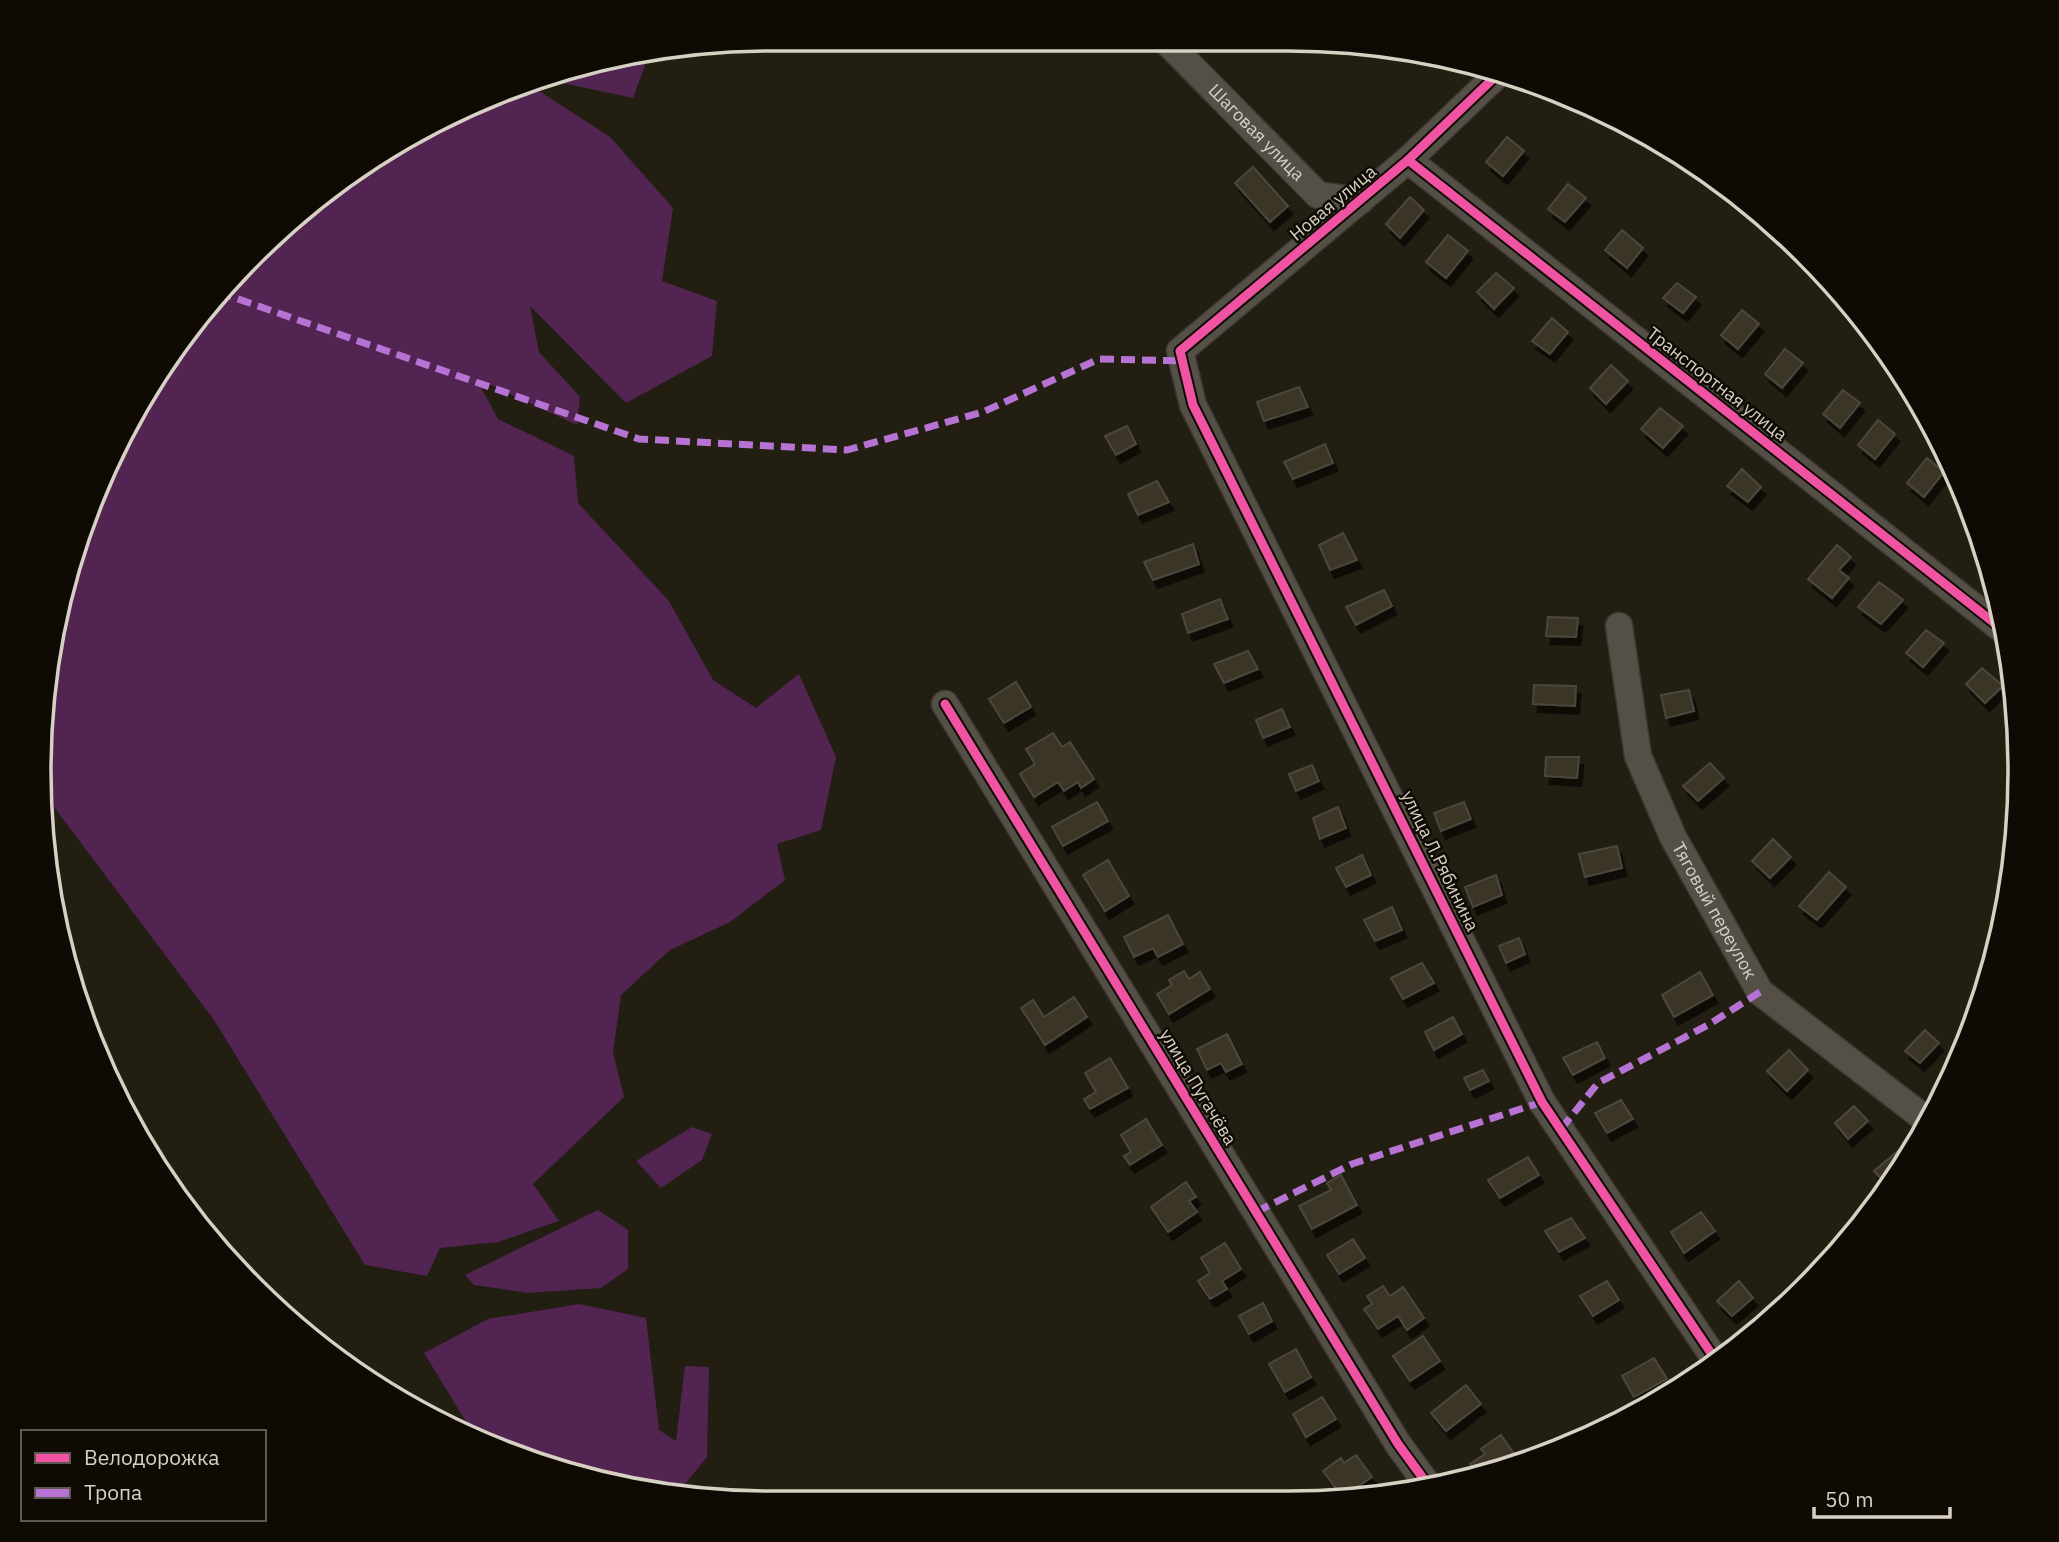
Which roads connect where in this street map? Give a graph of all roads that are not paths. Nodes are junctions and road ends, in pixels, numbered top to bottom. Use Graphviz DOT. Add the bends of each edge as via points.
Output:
graph roads {
  1 [pos="1176,51"];
  2 [pos="1491,80"];
  3 [pos="1408,160"];
  4 [pos="1360,201"];
  5 [pos="1181,351"];
  6 [pos="1992,621"];
  7 [pos="1619,626"];
  8 [pos="945,704"];
  9 [pos="1920,1115"];
  10 [pos="1711,1353"];
  11 [pos="1423,1478"];
  1 -- 4 [label="street, Шаговая улица" via="1318,195"];
  2 -- 3 [label="street, Новая улица"];
  3 -- 4 [label="street, Новая улица"];
  3 -- 6 [label="street, Транспортная улица"];
  4 -- 5 [label="street, Новая улица"];
  5 -- 10 [label="street, улица Л.Рябинина" via="1193,405 1542,1102"];
  7 -- 9 [label="street, Тяговый переулок" via="1638,756 1673,837 1760,992"];
  8 -- 11 [label="street, улица Пугачёва"];
}
